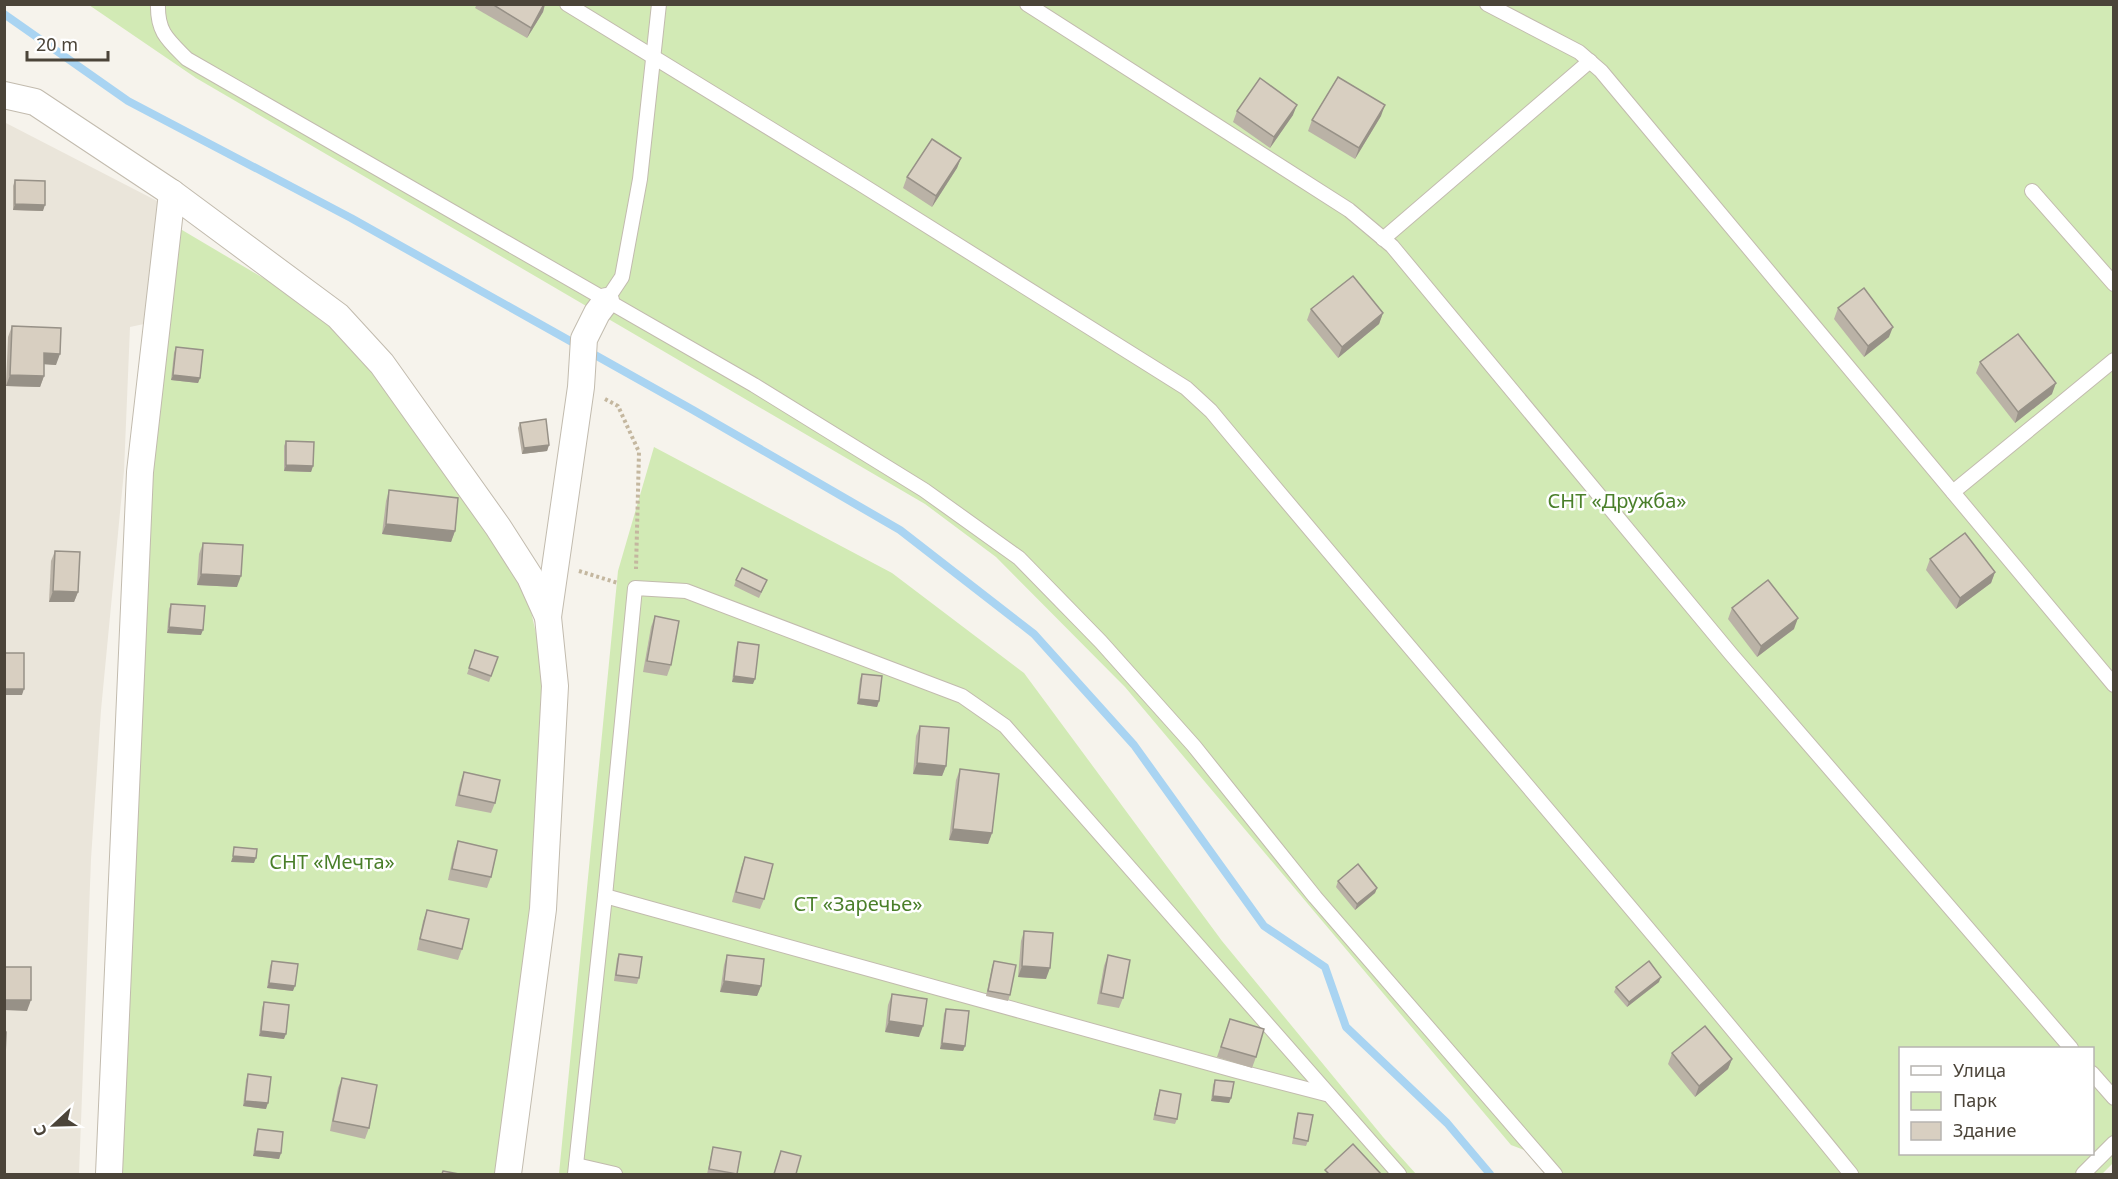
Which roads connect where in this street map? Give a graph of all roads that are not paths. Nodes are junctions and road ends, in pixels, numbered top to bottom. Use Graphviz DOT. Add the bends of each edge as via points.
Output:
graph roads {
  1 [pos="158,4"];
  2 [pos="567,4"];
  3 [pos="659,4"];
  4 [pos="1027,4"];
  5 [pos="1487,4"];
  6 [pos="654,59"];
  7 [pos="1590,61"];
  8 [pos="4,95"];
  9 [pos="2032,191"];
  10 [pos="172,193"];
  11 [pos="1383,239"];
  12 [pos="2114,284"];
  13 [pos="606,301"];
  14 [pos="2114,360"];
  15 [pos="1953,492"];
  16 [pos="548,617"];
  17 [pos="2114,685"];
  18 [pos="605,896"];
  19 [pos="2070,1047"];
  20 [pos="2094,1075"];
  21 [pos="1327,1094"];
  22 [pos="2114,1098"];
  23 [pos="2114,1143"];
  24 [pos="575,1170"];
  25 [pos="109,1174"];
  26 [pos="508,1174"];
  27 [pos="615,1174"];
  28 [pos="1399,1174"];
  29 [pos="1555,1174"];
  30 [pos="1851,1174"];
  31 [pos="2083,1174"];
  1 -- 13 [label="lane" via="163,35 187,58"];
  2 -- 6 [label="lane"];
  3 -- 6 [label="lane"];
  4 -- 11 [label="lane" via="1349,210"];
  5 -- 7 [label="lane"];
  6 -- 13 [label="lane" via="640,179 622,277"];
  6 -- 30 [label="lane" via="1186,388 1211,411"];
  7 -- 11 [label="lane"];
  7 -- 15 [label="lane"];
  8 -- 10 [label="street" via="35,102"];
  9 -- 12 [label="lane"];
  10 -- 16 [label="street" via="338,316 382,364 498,527 530,577"];
  10 -- 25 [label="street" via="140,472"];
  11 -- 19 [label="lane" via="1739,663"];
  13 -- 16 [label="street" via="584,339 581,387"];
  13 -- 29 [label="lane" via="754,385 924,490 1019,558 1194,746 1315,897"];
  14 -- 15 [label="lane"];
  15 -- 17 [label="lane"];
  16 -- 26 [label="street" via="555,686 543,909"];
  18 -- 21 [label="lane"];
  18 -- 21 [label="lane" via="635,588 686,591 962,696 1005,726"];
  18 -- 24 [label="lane"];
  20 -- 22 [label="lane"];
  21 -- 28 [label="lane"];
  23 -- 31 [label="lane"];
  24 -- 27 [label="lane"];
}
